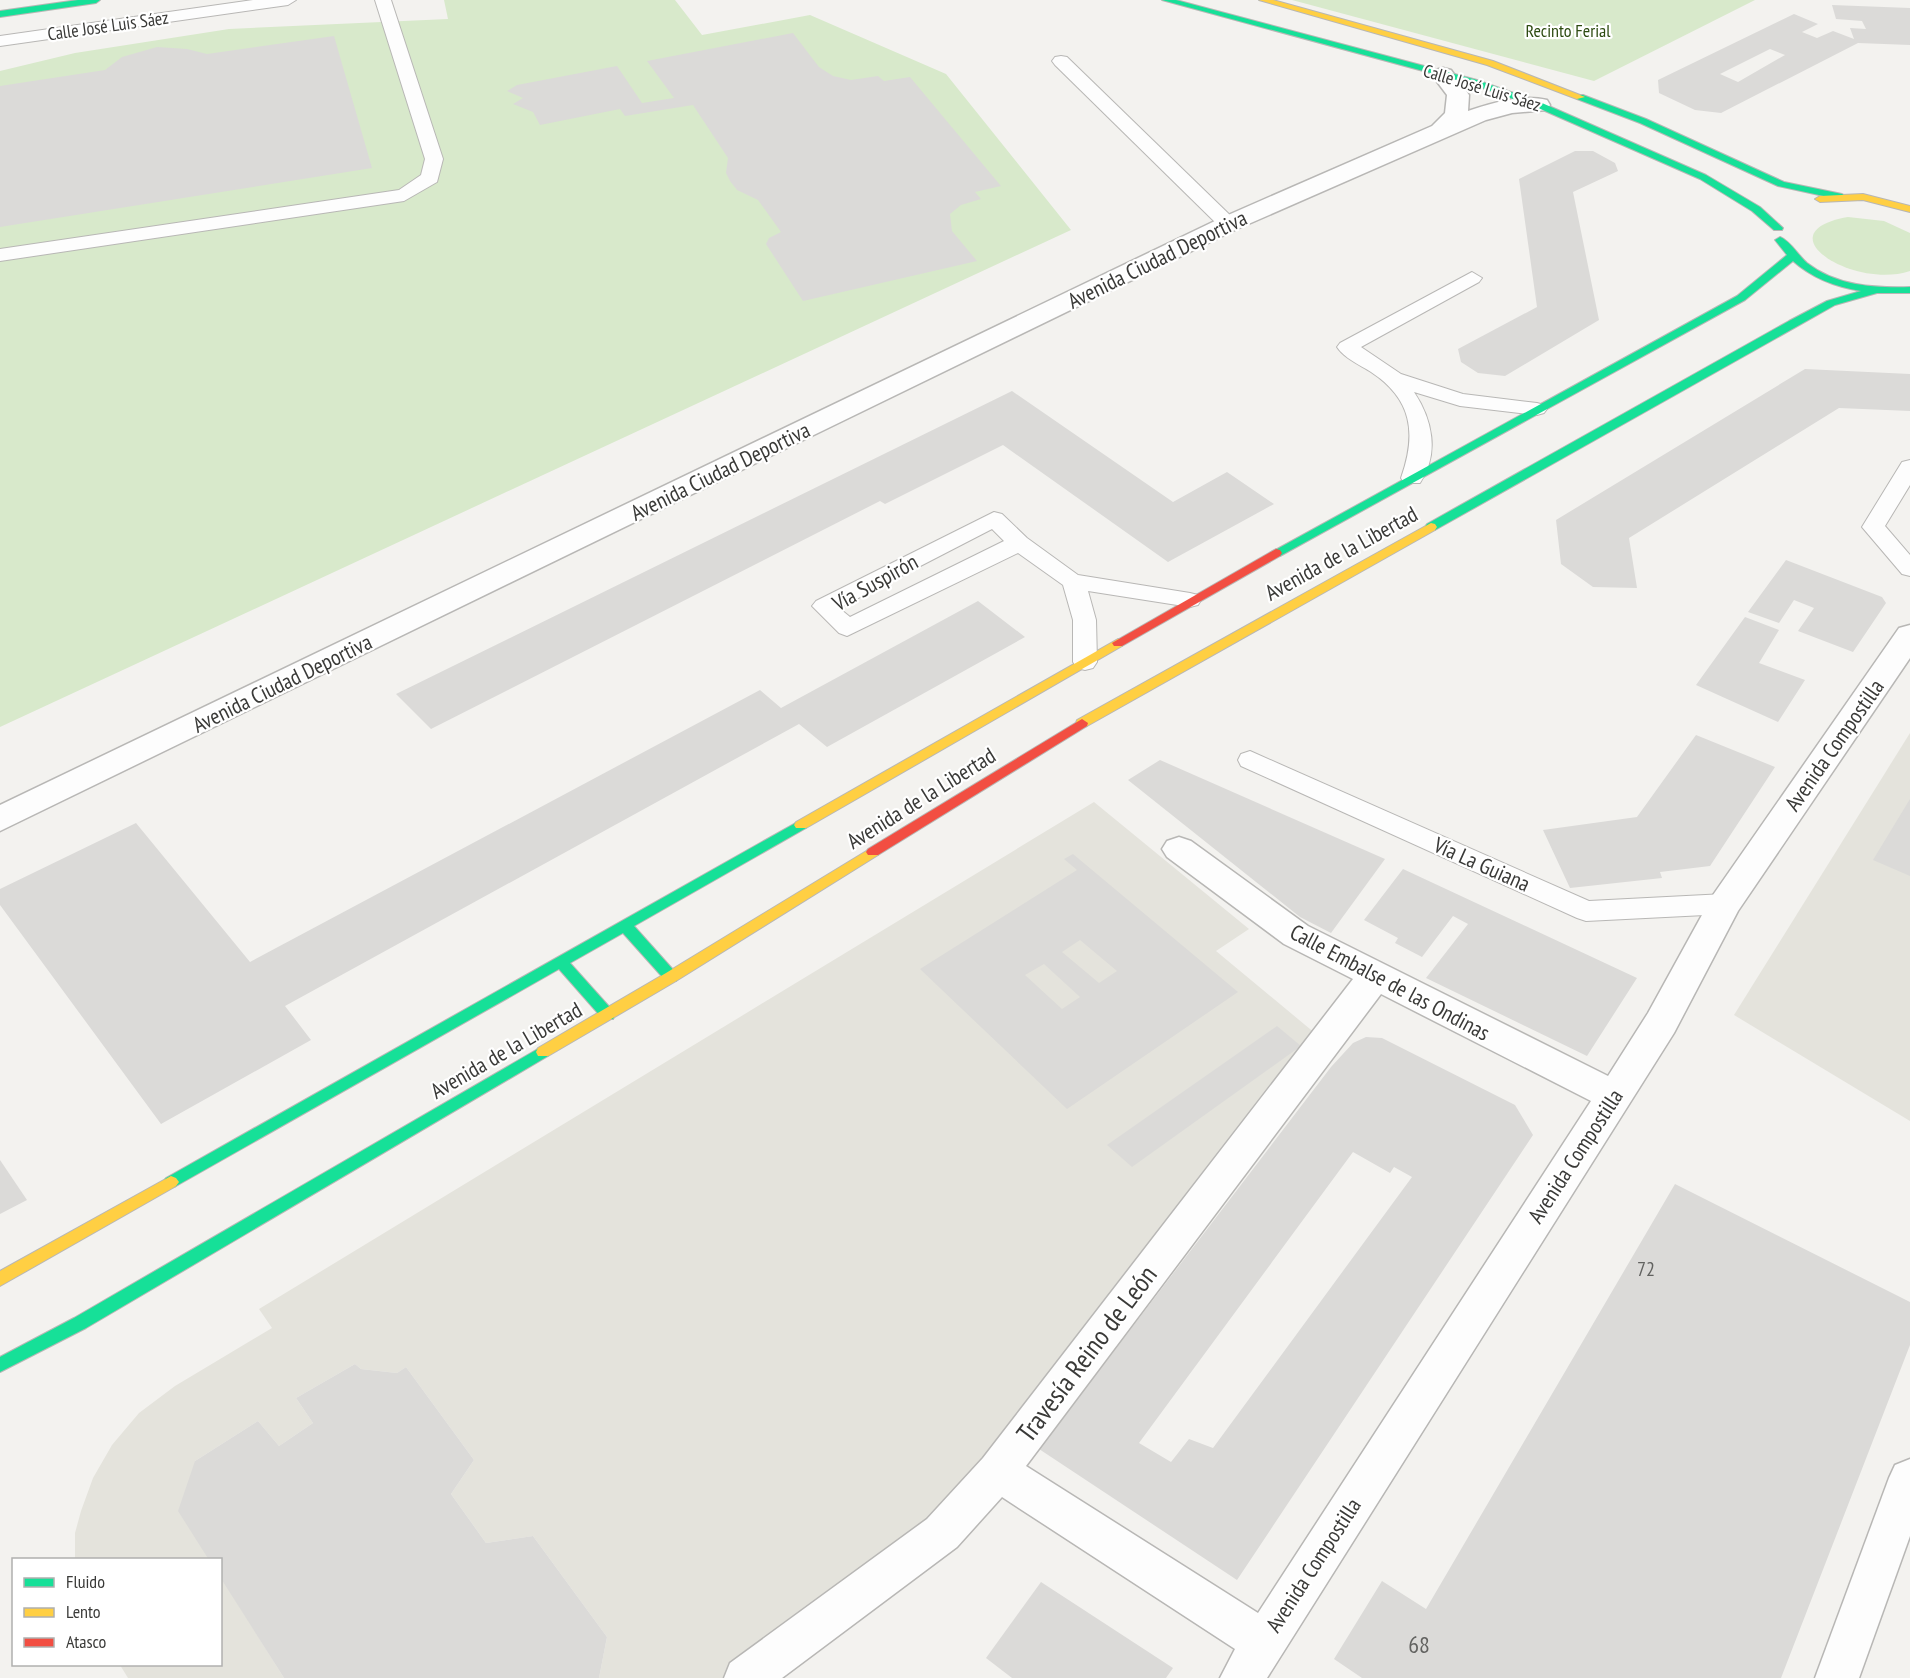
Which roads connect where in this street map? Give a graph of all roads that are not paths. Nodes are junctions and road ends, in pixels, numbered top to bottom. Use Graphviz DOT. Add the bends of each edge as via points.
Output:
graph roads {
  1 [pos="96,0"];
  2 [pos="288,0"];
  3 [pos="382,0"];
  4 [pos="1166,0"];
  5 [pos="1263,0"];
  6 [pos="0,14"];
  7 [pos="0,41"];
  8 [pos="1061,61"];
  9 [pos="1443,75"];
  10 [pos="1539,105"];
  11 [pos="1442,129"];
  12 [pos="1907,194"];
  13 [pos="1842,197"];
  14 [pos="1885,201"];
  15 [pos="1808,202"];
  16 [pos="1910,209"];
  17 [pos="1228,224"];
  18 [pos="0,255"];
  19 [pos="1791,257"];
  20 [pos="1472,278"];
  21 [pos="1876,290"];
  22 [pos="1909,290"];
  23 [pos="1394,378"];
  24 [pos="1538,409"];
  25 [pos="1910,467"];
  26 [pos="1412,478"];
  27 [pos="1018,543"];
  28 [pos="1910,569"];
  29 [pos="1072,581"];
  30 [pos="1190,600"];
  31 [pos="1910,635"];
  32 [pos="1085,662"];
  33 [pos="1250,760"];
  34 [pos="0,819"];
  35 [pos="1179,849"];
  36 [pos="1725,904"];
  37 [pos="624,926"];
  38 [pos="560,961"];
  39 [pos="671,977"];
  40 [pos="1374,977"];
  41 [pos="608,1015"];
  42 [pos="1613,1095"];
  43 [pos="0,1279"];
  44 [pos="0,1365"];
  45 [pos="998,1471"];
  46 [pos="1910,1478"];
  47 [pos="1264,1642"];
  48 [pos="746,1678"];
  49 [pos="1242,1678"];
  50 [pos="1837,1678"];
  1 -- 6 [label="main road, Calle José Luis Sáez"];
  2 -- 7 [label="lane, Calle José Luis Sáez"];
  3 -- 18 [label="lane" via="434,159 430,178 404,195"];
  4 -- 9 [label="main road, Calle José Luis Sáez"];
  5 -- 13 [label="main road, Calle José Luis Sáez" via="1490,63 1643,121 1781,184"];
  8 -- 17 [label="lane"];
  9 -- 10 [label="main road, Calle José Luis Sáez"];
  9 -- 11 [label="street" via="1458,94 1456,114"];
  10 -- 11 [label="street, Avenida Ciudad Deportiva" via="1511,106"];
  10 -- 19 [label="main road, Calle José Luis Sáez" via="1703,177 1781,222 1780,242"];
  11 -- 17 [label="street, Avenida Ciudad Deportiva"];
  12 -- 14 [label="main road"];
  13 -- 14 [label="main road"];
  13 -- 15 [label="main road"];
  14 -- 16 [label="main road"];
  17 -- 34 [label="street, Avenida Ciudad Deportiva"];
  19 -- 21 [label="main road" via="1813,272 1843,284"];
  19 -- 24 [label="main road, Avenida de la Libertad" via="1741,298"];
  20 -- 23 [label="lane" via="1347,348"];
  21 -- 22 [label="main road"];
  21 -- 39 [label="main road, Avenida de la Libertad" via="1831,303 1803,318 1080,724"];
  23 -- 24 [label="lane" via="1460,400"];
  23 -- 26 [label="lane" via="1419,417 1422,431 1423,450"];
  24 -- 26 [label="main road, Avenida de la Libertad"];
  25 -- 28 [label="lane" via="1873,527"];
  26 -- 30 [label="main road, Avenida de la Libertad"];
  27 -- 27 [label="lane, Vía Suspirón" via="994,519 824,606 847,628"];
  27 -- 29 [label="lane, Vía Suspirón"];
  29 -- 30 [label="lane, Vía Suspirón"];
  29 -- 32 [label="lane" via="1080,597 1086,630"];
  30 -- 32 [label="main road, Avenida de la Libertad"];
  31 -- 36 [label="street, Avenida Compostilla"];
  32 -- 37 [label="main road, Avenida de la Libertad"];
  33 -- 36 [label="lane, Vía La Guiana" via="1586,911"];
  35 -- 40 [label="street, Calle Embalse de las Ondinas" via="1296,935"];
  36 -- 42 [label="street, Avenida Compostilla" via="1661,1023"];
  37 -- 38 [label="main road, Avenida de la Libertad"];
  37 -- 39 [label="main road"];
  38 -- 41 [label="main road"];
  38 -- 43 [label="main road, Avenida de la Libertad"];
  39 -- 41 [label="main road, Avenida de la Libertad"];
  40 -- 42 [label="street, Calle Embalse de las Ondinas"];
  40 -- 45 [label="street, Travesía Reino de León"];
  41 -- 44 [label="main road, Avenida de la Libertad" via="81,1323"];
  42 -- 47 [label="street, Avenida Compostilla"];
  45 -- 47 [label="street"];
  45 -- 48 [label="street, Travesía Reino de León" via="942,1533"];
  46 -- 50 [label="street"];
  47 -- 49 [label="street, Avenida Compostilla"];
}
